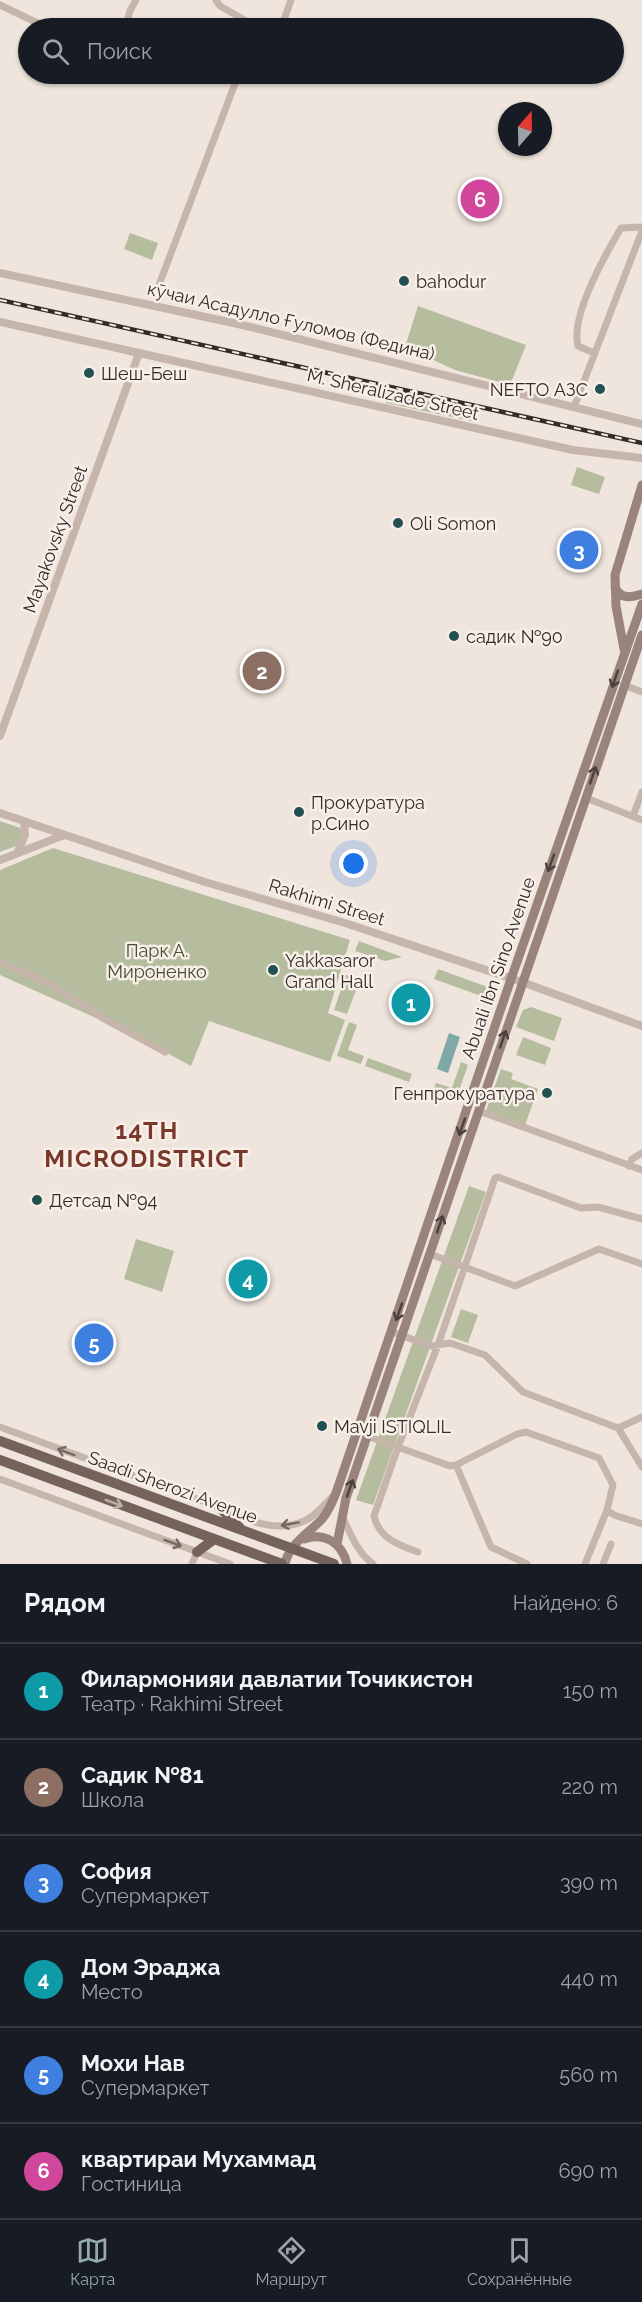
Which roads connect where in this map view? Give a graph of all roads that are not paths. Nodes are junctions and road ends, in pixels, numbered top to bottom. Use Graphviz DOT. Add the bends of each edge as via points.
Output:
graph roads {
  1 [pos="136,0"];
  2 [pos="216,0"];
  3 [pos="291,0"];
  4 [pos="0,5"];
  5 [pos="27,18"];
  6 [pos="128,18"];
  7 [pos="242,18"];
  8 [pos="284,18"];
  9 [pos="234,84"];
  10 [pos="642,229"];
  11 [pos="0,273"];
  12 [pos="159,285"];
  13 [pos="0,322"];
  14 [pos="139,353"];
  15 [pos="594,353"];
  16 [pos="574,406"];
  17 [pos="642,424"];
  18 [pos="642,458"];
  19 [pos="642,485"];
  20 [pos="614,585"];
  21 [pos="642,594"];
  22 [pos="642,604"];
  23 [pos="642,635"];
  24 [pos="640,648"];
  25 [pos="625,651"];
  26 [pos="624,685"];
  27 [pos="642,692"];
  28 [pos="0,736"];
  29 [pos="642,792"];
  30 [pos="585,798"];
  31 [pos="0,813"];
  32 [pos="633,816"];
  33 [pos="642,820"];
  34 [pos="24,822"];
  35 [pos="64,835"];
  36 [pos="16,853"];
  37 [pos="0,860"];
  38 [pos="0,962"];
  39 [pos="511,979"];
  40 [pos="522,982"];
  41 [pos="642,1026"];
  42 [pos="165,1052"];
  43 [pos="478,1111"];
  44 [pos="642,1153"];
  45 [pos="628,1166"];
  46 [pos="642,1170"];
  47 [pos="642,1219"];
  48 [pos="429,1254"];
  49 [pos="642,1264"];
  50 [pos="464,1267"];
  51 [pos="392,1332"];
  52 [pos="402,1336"];
  53 [pos="438,1345"];
  54 [pos="642,1417"];
  55 [pos="0,1427"];
  56 [pos="618,1428"];
  57 [pos="367,1436"];
  58 [pos="0,1441"];
  59 [pos="398,1447"];
  60 [pos="0,1460"];
  61 [pos="456,1465"];
  62 [pos="642,1467"];
  63 [pos="0,1479"];
  64 [pos="336,1492"];
  65 [pos="219,1507"];
  66 [pos="608,1510"];
  67 [pos="343,1518"];
  68 [pos="642,1524"];
  69 [pos="242,1531"];
  70 [pos="213,1540"];
  71 [pos="302,1540"];
  72 [pos="337,1544"];
  73 [pos="611,1544"];
  74 [pos="291,1549"];
  75 [pos="197,1552"];
  76 [pos="418,1552"];
  77 [pos="192,1564"];
  78 [pos="230,1564"];
  79 [pos="284,1564"];
  80 [pos="334,1564"];
  81 [pos="346,1564"];
  82 [pos="373,1564"];
  83 [pos="527,1564"];
  84 [pos="585,1564"];
  85 [pos="603,1564"];
  1 -- 6 [label="street"];
  2 -- 7 [label="street"];
  3 -- 8 [label="street"];
  4 -- 5 [label="street"];
  9 -- 12 [label="street, кӯчаи Асадулло Ғуломов (Федина)"];
  10 -- 15 [label="street"];
  10 -- 15 [label="street" via="621,228 594,277 575,334 578,346"];
  11 -- 16 [label="street, кӯчаи Асадулло Ғуломов (Федина)" via="249,326"];
  13 -- 14 [label="street"];
  14 -- 18 [label="street, M. Sheralizade Street" via="573,450"];
  14 -- 28 [label="street, Mayakovsky Street"];
  15 -- 16 [label="street"];
  16 -- 17 [label="street, кӯчаи Асадулло Ғуломов (Федина)"];
  19 -- 20 [label="main road"];
  20 -- 21 [label="main road" via="622,596"];
  20 -- 25 [label="main road"];
  22 -- 25 [label="main road, Abuali Ibn Sino Avenue"];
  23 -- 24 [label="main road, Abuali Ibn Sino Avenue"];
  24 -- 26 [label="main road, Abuali Ibn Sino Avenue"];
  25 -- 39 [label="main road, Abuali Ibn Sino Avenue, one-way"];
  26 -- 27 [label="street"];
  30 -- 26 [label="main road, Abuali Ibn Sino Avenue, one-way"];
  29 -- 32 [label="street"];
  30 -- 32 [label="street"];
  30 -- 40 [label="main road, Abuali Ibn Sino Avenue"];
  31 -- 34 [label="street, Rakhimi Street"];
  32 -- 33 [label="street"];
  34 -- 35 [label="street, Rakhimi Street"];
  34 -- 36 [label="street" via="25,835"];
  35 -- 36 [label="street"];
  35 -- 39 [label="street, Rakhimi Street" via="205,882 394,937"];
  36 -- 37 [label="street"];
  38 -- 42 [label="street" via="50,984"];
  39 -- 40 [label="street, Rakhimi Street"];
  39 -- 51 [label="main road, Abuali Ibn Sino Avenue, one-way"];
  40 -- 41 [label="street, Rakhimi Street"];
  43 -- 40 [label="main road, Abuali Ibn Sino Avenue, one-way"];
  43 -- 45 [label="street"];
  48 -- 43 [label="main road, Abuali Ibn Sino Avenue, one-way"];
  44 -- 45 [label="street"];
  45 -- 46 [label="street"];
  47 -- 50 [label="street" via="598,1207 580,1208 498,1177"];
  48 -- 50 [label="street"];
  48 -- 52 [label="main road, Abuali Ibn Sino Avenue"];
  49 -- 50 [label="street" via="600,1249 515,1286"];
  50 -- 53 [label="street"];
  51 -- 52 [label="street"];
  51 -- 64 [label="main road, Abuali Ibn Sino Avenue"];
  52 -- 53 [label="street"];
  52 -- 57 [label="main road, Abuali Ibn Sino Avenue"];
  53 -- 56 [label="street" via="450,1343 485,1355 523,1392"];
  53 -- 59 [label="street"];
  54 -- 56 [label="street"];
  65 -- 55 [label="street, one-way"];
  56 -- 62 [label="street"];
  57 -- 59 [label="street"];
  67 -- 57 [label="main road, Abuali Ibn Sino Avenue, one-way"];
  58 -- 69 [label="main road, Saadi Sherozi Avenue"];
  59 -- 61 [label="street"];
  59 -- 76 [label="street" via="374,1516 383,1535"];
  60 -- 70 [label="main road, Saadi Sherozi Avenue, one-way"];
  61 -- 66 [label="street" via="526,1432 599,1458 613,1485"];
  61 -- 83 [label="street" via="491,1547"];
  63 -- 75 [label="street, one-way"];
  64 -- 65 [label="street, one-way" via="310,1518 285,1527 249,1521"];
  64 -- 71 [label="main road, Abuali Ibn Sino Avenue" via="329,1511"];
  65 -- 69 [label="main road"];
  66 -- 68 [label="street"];
  66 -- 84 [label="street"];
  67 -- 72 [label="main road, Abuali Ibn Sino Avenue"];
  67 -- 82 [label="street" via="356,1545"];
  69 -- 74 [label="main road, Saadi Sherozi Avenue"];
  70 -- 75 [label="main road"];
  70 -- 79 [label="main road, Saadi Sherozi Avenue"];
  71 -- 72 [label="main road" via="320,1536"];
  71 -- 74 [label="main road, Abuali Ibn Sino Avenue"];
  72 -- 81 [label="main road"];
  73 -- 85 [label="street"];
  74 -- 79 [label="main road"];
  74 -- 80 [label="main road, Saadi Sherozi Avenue"];
  75 -- 77 [label="street"];
  75 -- 78 [label="street"];
}
